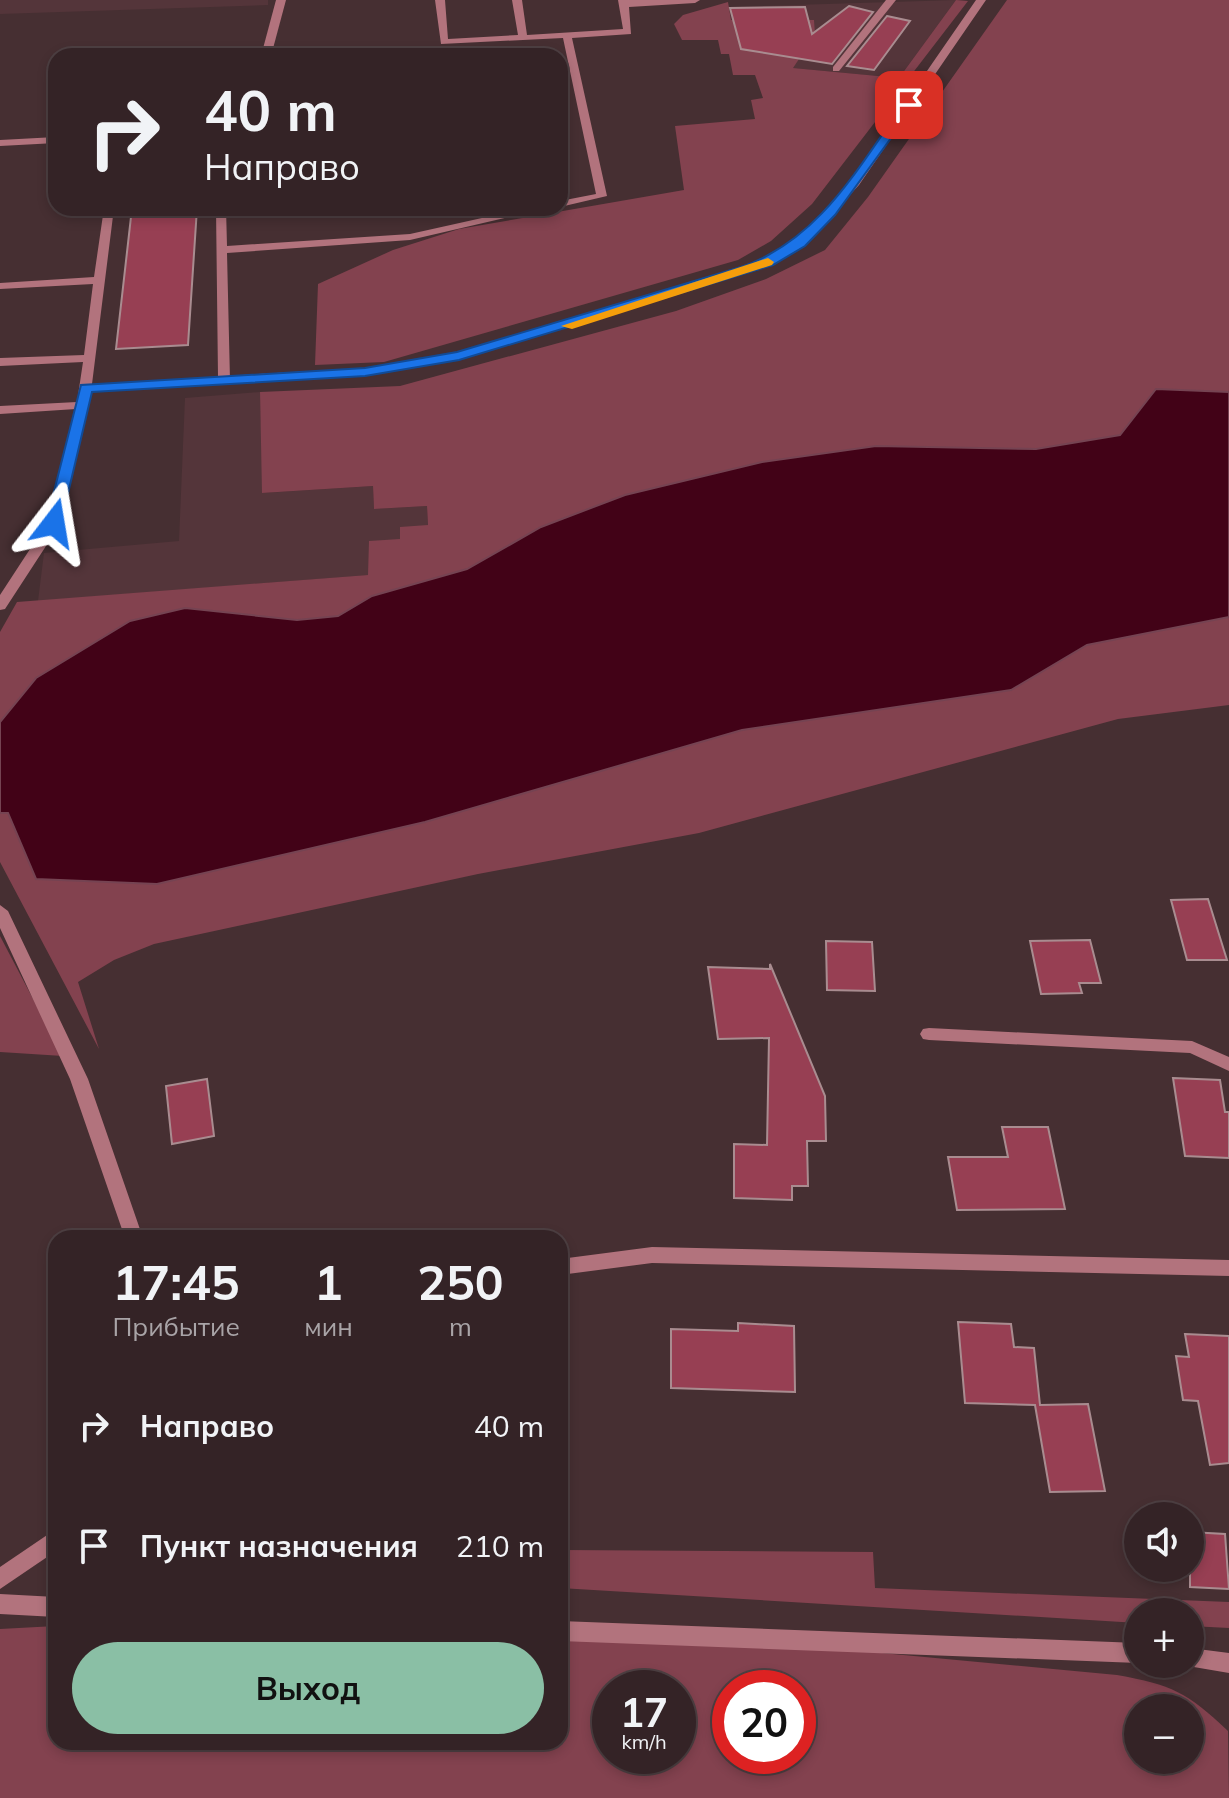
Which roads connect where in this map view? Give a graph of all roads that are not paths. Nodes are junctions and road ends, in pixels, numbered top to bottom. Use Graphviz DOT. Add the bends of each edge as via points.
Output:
graph roads {
  1 [pos="281,0"];
  2 [pos="440,0"];
  3 [pos="517,0"];
  4 [pos="695,0"];
  5 [pos="891,0"];
  6 [pos="981,0"];
  7 [pos="623,2"];
  8 [pos="567,36"];
  9 [pos="523,38"];
  10 [pos="461,42"];
  11 [pos="268,48"];
  12 [pos="461,48"];
  13 [pos="836,69"];
  14 [pos="48,140"];
  15 [pos="0,143"];
  16 [pos="568,202"];
  17 [pos="108,216"];
  18 [pos="221,216"];
  19 [pos="506,216"];
  20 [pos="223,250"];
  21 [pos="101,280"];
  22 [pos="0,286"];
  23 [pos="89,358"];
  24 [pos="0,362"];
  25 [pos="224,380"];
  26 [pos="86,388"];
  27 [pos="83,405"];
  28 [pos="0,410"];
  29 [pos="0,606"];
  30 [pos="0,911"];
  31 [pos="929,1034"];
  32 [pos="1229,1064"];
  33 [pos="131,1230"];
  34 [pos="568,1266"];
  35 [pos="1229,1268"];
  36 [pos="48,1545"];
  37 [pos="0,1579"];
  38 [pos="0,1604"];
  39 [pos="48,1607"];
  40 [pos="568,1631"];
  41 [pos="1124,1652"];
  42 [pos="1204,1660"];
  43 [pos="1229,1663"];
  1 -- 11 [label="street"];
  2 -- 10 [label="street" via="444,42"];
  3 -- 9 [label="street"];
  4 -- 7 [label="street"];
  5 -- 13 [label="street"];
  6 -- 25 [label="street" via="855,183 800,243 768,262 459,356 365,372"];
  7 -- 8 [label="street" via="628,32"];
  8 -- 9 [label="street"];
  8 -- 16 [label="street" via="602,196"];
  9 -- 10 [label="street"];
  10 -- 12 [label="street"];
  14 -- 15 [label="street"];
  17 -- 21 [label="street"];
  18 -- 20 [label="street"];
  19 -- 20 [label="street" via="410,237"];
  20 -- 25 [label="street"];
  21 -- 22 [label="street"];
  21 -- 23 [label="street"];
  23 -- 24 [label="street"];
  23 -- 26 [label="street"];
  25 -- 26 [label="street"];
  26 -- 27 [label="street"];
  27 -- 28 [label="street"];
  27 -- 29 [label="street" via="54,523"];
  30 -- 33 [label="street" via="79,1079"];
  31 -- 32 [label="street" via="1192,1047"];
  34 -- 35 [label="street" via="652,1255"];
  36 -- 37 [label="street"];
  38 -- 39 [label="street"];
  40 -- 41 [label="street"];
  42 -- 43 [label="street"];
}
